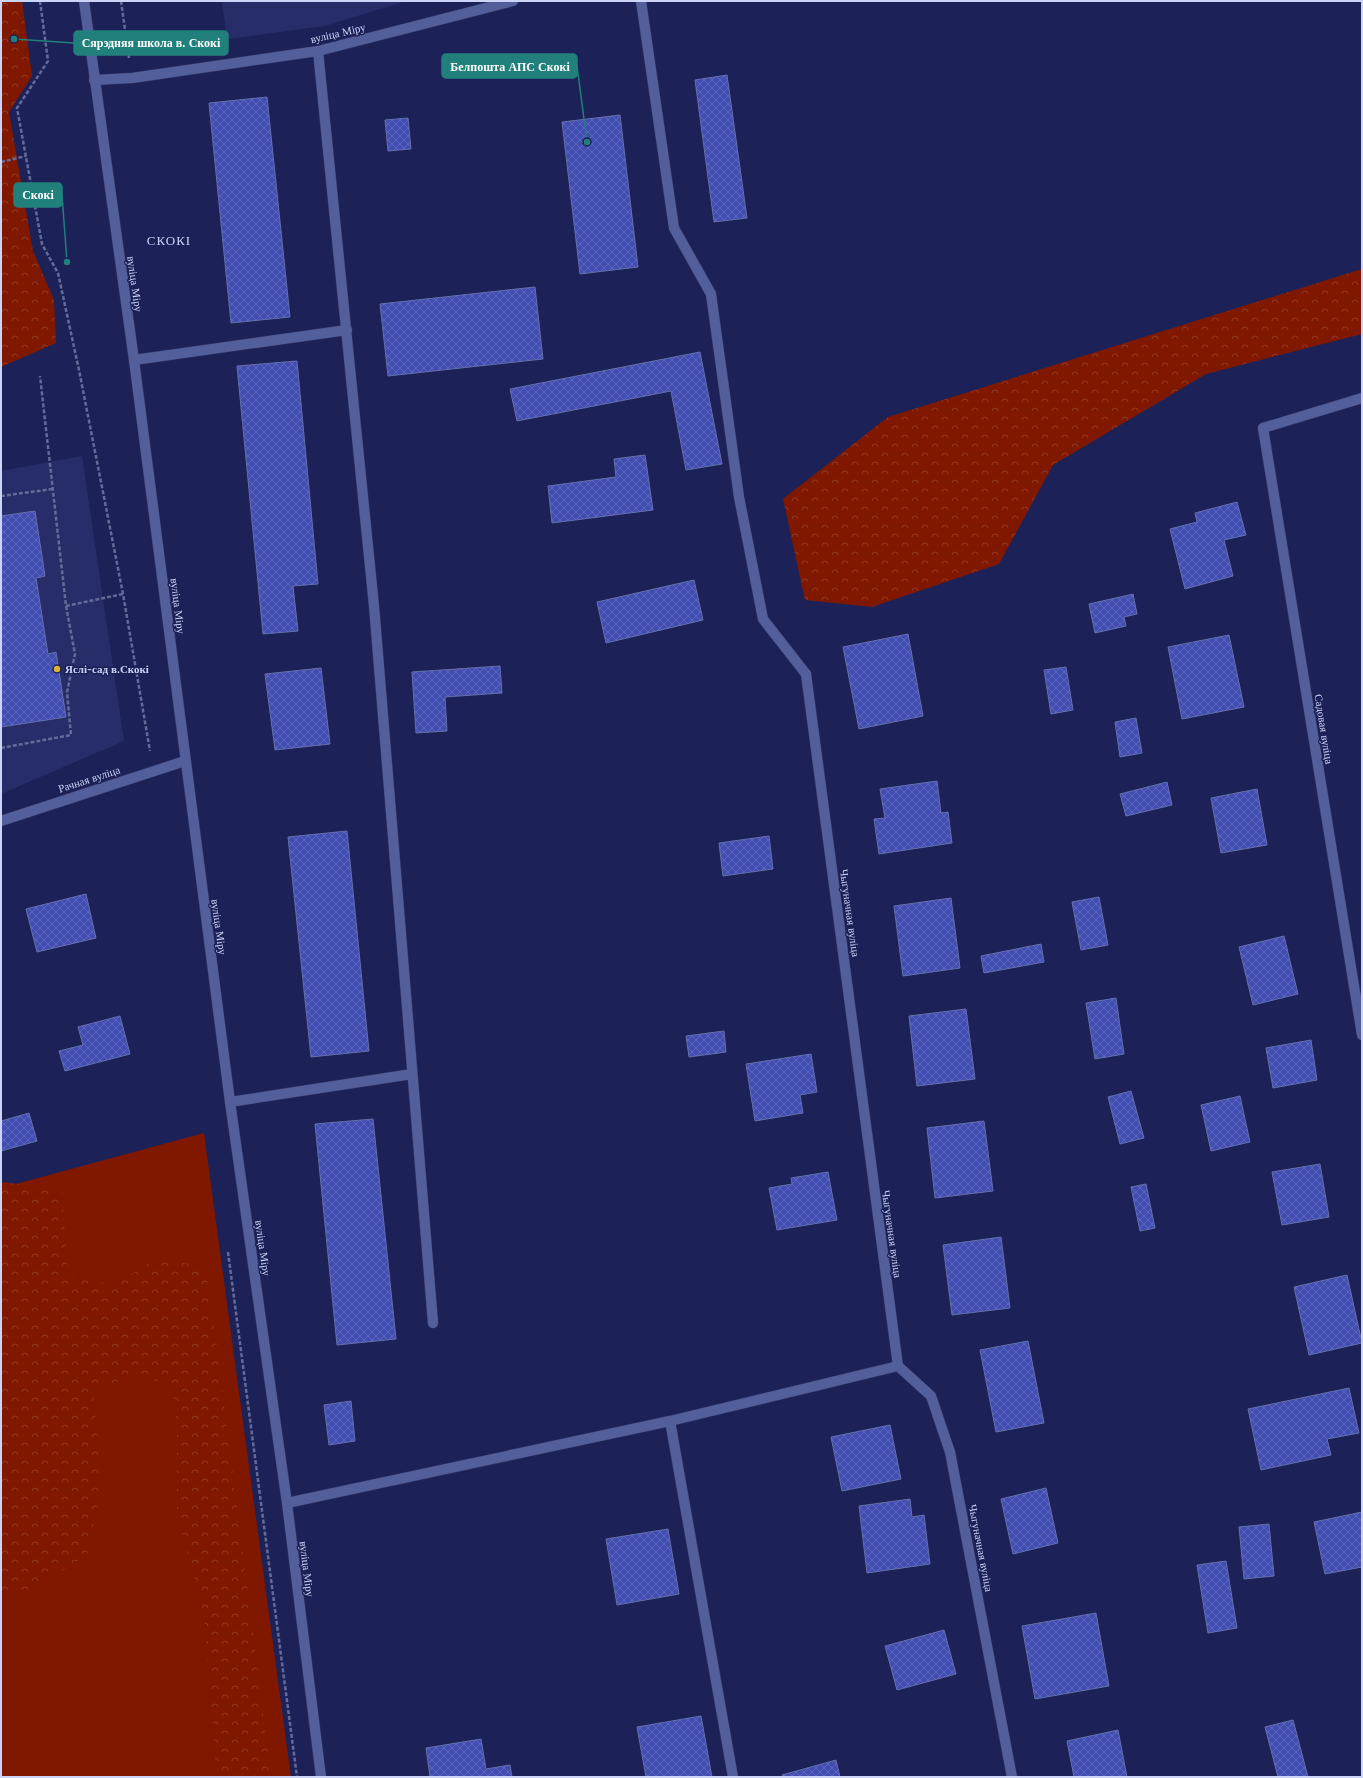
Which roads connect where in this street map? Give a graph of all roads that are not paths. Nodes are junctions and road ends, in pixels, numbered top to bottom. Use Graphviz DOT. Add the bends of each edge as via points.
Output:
graph roads {
  1 [pos="84,1"];
  2 [pos="514,1"];
  3 [pos="641,1"];
  4 [pos="318,51"];
  5 [pos="94,80"];
  6 [pos="347,330"];
  7 [pos="134,360"];
  8 [pos="1362,398"];
  9 [pos="185,761"];
  10 [pos="1,820"];
  11 [pos="1362,1035"];
  12 [pos="412,1074"];
  13 [pos="230,1102"];
  14 [pos="432,1323"];
  15 [pos="898,1366"];
  16 [pos="670,1421"];
  17 [pos="287,1503"];
  18 [pos="321,1777"];
  19 [pos="733,1777"];
  20 [pos="1012,1777"];
  1 -- 5 [label="street, вуліца Міру"];
  2 -- 4 [label="street, вуліца Міру"];
  3 -- 15 [label="street, Чыгуначная вуліца" via="674,228 711,294 739,497 763,619 806,674"];
  4 -- 5 [label="street, вуліца Міру" via="132,78"];
  4 -- 6 [label="street"];
  5 -- 7 [label="street, вуліца Міру"];
  6 -- 7 [label="street"];
  6 -- 12 [label="street" via="374,606"];
  7 -- 9 [label="street, вуліца Міру"];
  8 -- 11 [label="street, Садовая вуліца" via="1263,428"];
  9 -- 10 [label="street, Рачная вуліца"];
  9 -- 13 [label="street, вуліца Міру"];
  12 -- 13 [label="street"];
  12 -- 14 [label="street"];
  13 -- 17 [label="street, вуліца Міру"];
  15 -- 16 [label="street"];
  15 -- 20 [label="street, Чыгуначная вуліца" via="931,1396 950,1452"];
  16 -- 17 [label="street"];
  16 -- 19 [label="street"];
  17 -- 18 [label="street, вуліца Міру"];
}
